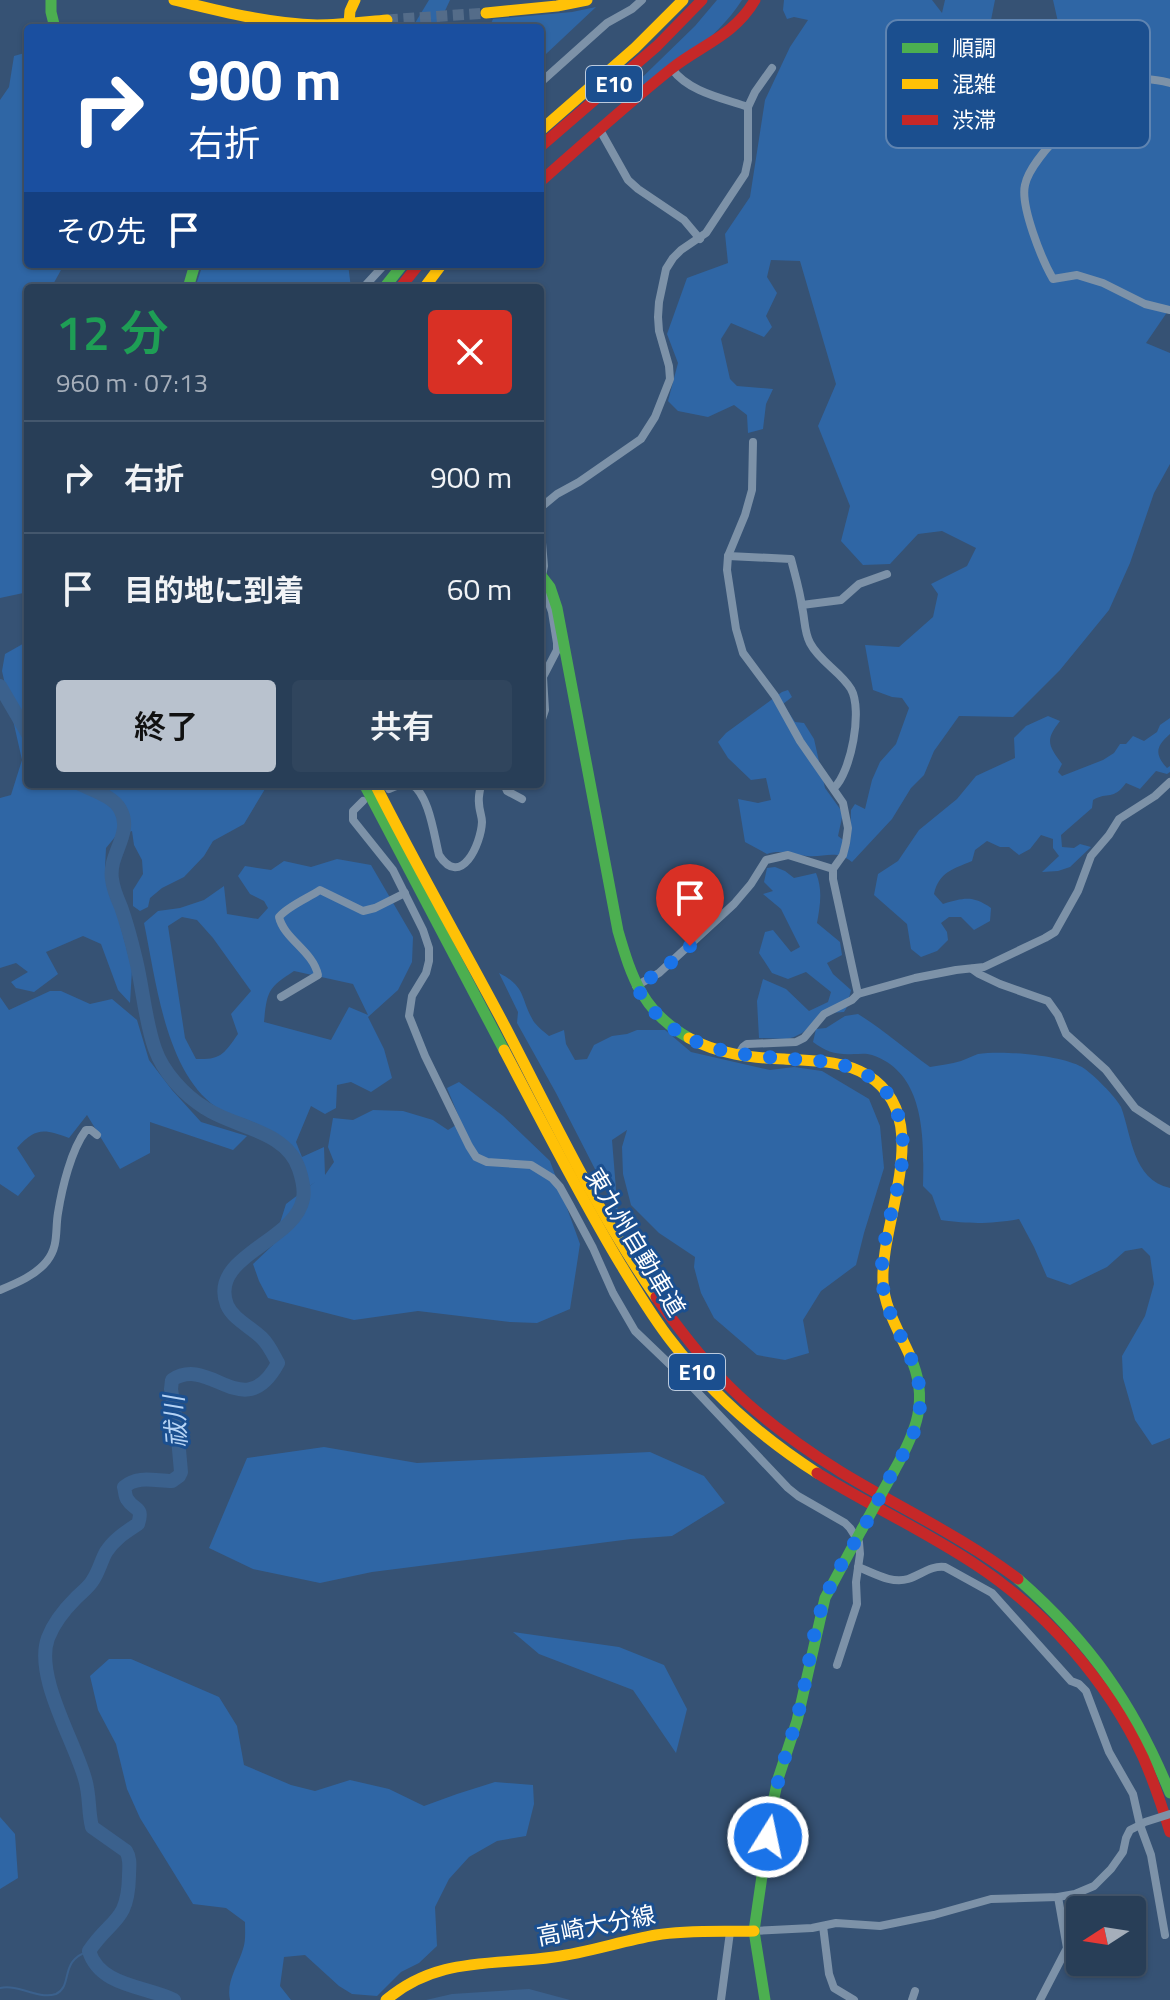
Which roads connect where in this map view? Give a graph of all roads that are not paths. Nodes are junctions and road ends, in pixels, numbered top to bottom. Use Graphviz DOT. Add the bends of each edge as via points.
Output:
graph roads {
  1 [pos="51,0"];
  2 [pos="174,0"];
  3 [pos="355,0"];
  4 [pos="587,0"];
  5 [pos="642,0"];
  6 [pos="683,0"];
  7 [pos="702,0"];
  8 [pos="755,0"];
  9 [pos="540,4"];
  10 [pos="486,13"];
  11 [pos="387,20"];
  12 [pos="349,23"];
  13 [pos="54,24"];
  14 [pos="303,24"];
  15 [pos="333,24"];
  16 [pos="772,68"];
  17 [pos="672,69"];
  18 [pos="544,79"];
  19 [pos="1150,79"];
  20 [pos="1170,83"];
  21 [pos="748,107"];
  22 [pos="544,128"];
  23 [pos="600,130"];
  24 [pos="544,144"];
  25 [pos="1046,148"];
  26 [pos="544,179"];
  27 [pos="700,239"];
  28 [pos="381,268"];
  29 [pos="400,268"];
  30 [pos="416,268"];
  31 [pos="367,284"];
  32 [pos="387,284"];
  33 [pos="403,284"];
  34 [pos="1170,310"];
  35 [pos="753,442"];
  36 [pos="544,505"];
  37 [pos="728,556"];
  38 [pos="887,574"];
  39 [pos="544,580"];
  40 [pos="544,590"];
  41 [pos="802,605"];
  42 [pos="544,675"];
  43 [pos="1170,782"];
  44 [pos="366,788"];
  45 [pos="377,788"];
  46 [pos="416,788"];
  47 [pos="480,788"];
  48 [pos="506,788"];
  49 [pos="834,788"];
  50 [pos="522,799"];
  51 [pos="363,801"];
  52 [pos="833,869"];
  53 [pos="405,893"];
  54 [pos="972,969"];
  55 [pos="636,986"];
  56 [pos="858,994"];
  57 [pos="281,997"];
  58 [pos="738,1055"];
  59 [pos="1170,1131"];
  60 [pos="97,1135"];
  61 [pos="0,1290"];
  62 [pos="860,1534"];
  63 [pos="858,1567"];
  64 [pos="837,1665"];
  65 [pos="1170,1793"];
  66 [pos="1170,1814"];
  67 [pos="1143,1823"];
  68 [pos="1170,1832"];
  69 [pos="1058,1897"];
  70 [pos="823,1926"];
  71 [pos="754,1931"];
  72 [pos="730,1932"];
  73 [pos="1165,1935"];
  74 [pos="386,2000"];
  75 [pos="721,2000"];
  76 [pos="765,2000"];
  77 [pos="854,2000"];
  78 [pos="1040,2000"];
  1 -- 13 [label="main road"];
  2 -- 14 [label="main road"];
  3 -- 12 [label="main road"];
  4 -- 9 [label="main road"];
  5 -- 18 [label="street" via="600,28"];
  6 -- 22 [label="main road, E10"];
  7 -- 24 [label="main road, E10"];
  8 -- 17 [label="main road" via="736,28"];
  9 -- 10 [label="main road"];
  11 -- 12 [label="main road"];
  12 -- 15 [label="main road"];
  16 -- 21 [label="street"];
  17 -- 21 [label="street" via="691,86"];
  17 -- 23 [label="main road"];
  19 -- 20 [label="street"];
  21 -- 27 [label="street" via="745,174"];
  23 -- 26 [label="main road"];
  23 -- 27 [label="street" via="628,180 684,220"];
  25 -- 34 [label="street" via="1029,172 1023,195 1053,279 1077,275"];
  27 -- 36 [label="street" via="681,250 666,269 658,317 670,379 655,417 641,439"];
  28 -- 31 [label="street"];
  29 -- 32 [label="main road"];
  30 -- 33 [label="main road"];
  35 -- 37 [label="street" via="752,490"];
  37 -- 41 [label="street" via="791,559"];
  37 -- 49 [label="street" via="743,653"];
  38 -- 41 [label="street" via="859,584 841,600"];
  39 -- 55 [label="main road" via="557,608 618,931"];
  40 -- 42 [label="street" via="557,650"];
  41 -- 49 [label="street" via="810,644 849,686 855,702 851,749 841,782"];
  43 -- 54 [label="street" via="1119,819 1091,856 1055,932"];
  44 -- 68 [label="main road, 東九州自動車道 / E10" via="595,1221 675,1346 726,1401 777,1444 978,1567 1044,1620 1106,1695 1150,1773"];
  45 -- 65 [label="main road, 東九州自動車道 / E10" via="579,1169 691,1345 746,1403 787,1435 861,1485 988,1557 1044,1603 1118,1691"];
  46 -- 47 [label="street" via="439,855 459,868 468,861 481,828"];
  48 -- 50 [label="street"];
  49 -- 52 [label="street" via="848,828 843,855"];
  51 -- 53 [label="street" via="355,807 353,820"];
  52 -- 55 [label="street" via="788,855 766,860 734,904 659,973"];
  52 -- 56 [label="street"];
  53 -- 57 [label="street" via="363,911 320,890 284,911 281,925 306,952 318,975"];
  53 -- 62 [label="street" via="429,948 426,973 412,996 409,1016 476,1157 531,1165 552,1178 641,1338 788,1488"];
  54 -- 56 [label="street"];
  54 -- 59 [label="street" via="1048,1001 1066,1034 1106,1070 1135,1108"];
  55 -- 58 [label="main road" via="654,1012 680,1033"];
  56 -- 58 [label="street" via="824,1014 804,1038 747,1044"];
  58 -- 62 [label="main road, bridge" via="844,1065 872,1078 890,1098 903,1127 901,1172 882,1259 883,1284 916,1370 920,1407 915,1428"];
  60 -- 61 [label="street" via="86,1130 72,1159 50,1258"];
  62 -- 63 [label="street"];
  62 -- 71 [label="main road" via="821,1610 772,1807"];
  63 -- 64 [label="street" via="856,1611"];
  63 -- 67 [label="street" via="906,1580 945,1567 992,1593 1086,1691"];
  66 -- 67 [label="street, bridge"];
  67 -- 69 [label="street" via="1130,1830 1123,1852 1094,1886"];
  67 -- 73 [label="street"];
  69 -- 70 [label="street" via="991,1899 880,1926"];
  69 -- 78 [label="street" via="1067,1948"];
  70 -- 71 [label="street"];
  70 -- 77 [label="street" via="834,1988"];
  71 -- 72 [label="main road, 高崎大分線"];
  71 -- 76 [label="main road"];
  72 -- 74 [label="main road, 高崎大分線" via="658,1935 563,1956 451,1968 420,1976"];
  72 -- 75 [label="street"];
}
